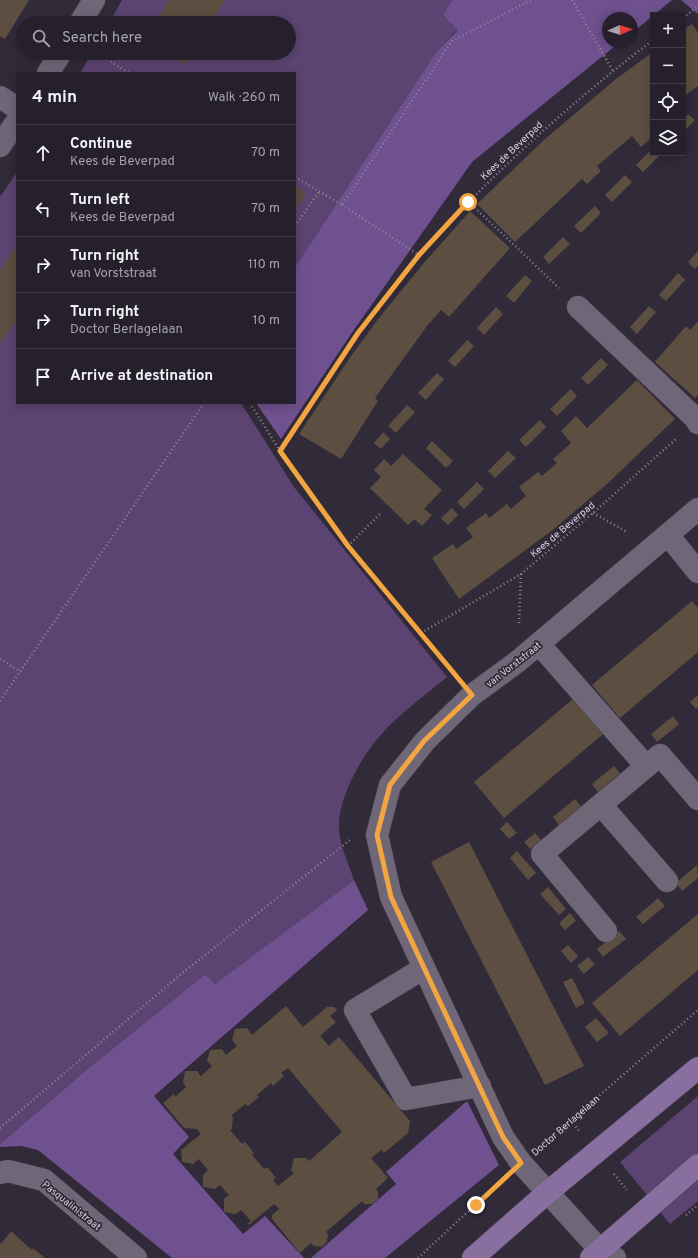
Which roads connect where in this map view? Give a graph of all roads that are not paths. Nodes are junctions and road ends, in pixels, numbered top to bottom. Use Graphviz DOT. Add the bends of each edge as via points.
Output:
graph roads {
  1 [pos="94,0"];
  2 [pos="84,16"];
  3 [pos="56,60"];
  4 [pos="49,72"];
  5 [pos="0,97"];
  6 [pos="16,107"];
  7 [pos="16,122"];
  8 [pos="0,146"];
  9 [pos="578,307"];
  10 [pos="697,421"];
  11 [pos="698,509"];
  12 [pos="661,541"];
  13 [pos="698,572"];
  14 [pos="539,644"];
  15 [pos="646,766"];
  16 [pos="698,799"];
  17 [pos="601,804"];
  18 [pos="667,881"];
  19 [pos="606,931"];
  20 [pos="424,968"];
  21 [pos="698,1068"];
  22 [pos="480,1086"];
  23 [pos="698,1165"];
  24 [pos="0,1173"];
  25 [pos="548,1192"];
  26 [pos="602,1255"];
  27 [pos="136,1258"];
  28 [pos="473,1258"];
  1 -- 2 [label="street"];
  3 -- 4 [label="street"];
  5 -- 6 [label="street"];
  7 -- 8 [label="street"];
  9 -- 10 [label="street"];
  11 -- 12 [label="street, van Vorststraat"];
  12 -- 13 [label="street"];
  12 -- 14 [label="street, van Vorststraat"];
  14 -- 15 [label="street"];
  14 -- 20 [label="street, van Vorststraat" via="472,695 424,741 390,785 377,835 391,897"];
  15 -- 16 [label="street" via="660,755"];
  15 -- 17 [label="street"];
  17 -- 18 [label="street"];
  17 -- 19 [label="street" via="542,854"];
  20 -- 22 [label="street, van Vorststraat"];
  20 -- 22 [label="street" via="355,1010 406,1099"];
  21 -- 25 [label="main road"];
  22 -- 25 [label="street, van Vorststraat" via="503,1137 521,1163"];
  23 -- 26 [label="main road" via="645,1211"];
  24 -- 27 [label="street, Pasqualinistraat" via="8,1171 44,1180"];
  25 -- 26 [label="street, van Vorststraat"];
  25 -- 28 [label="main road"];
}
